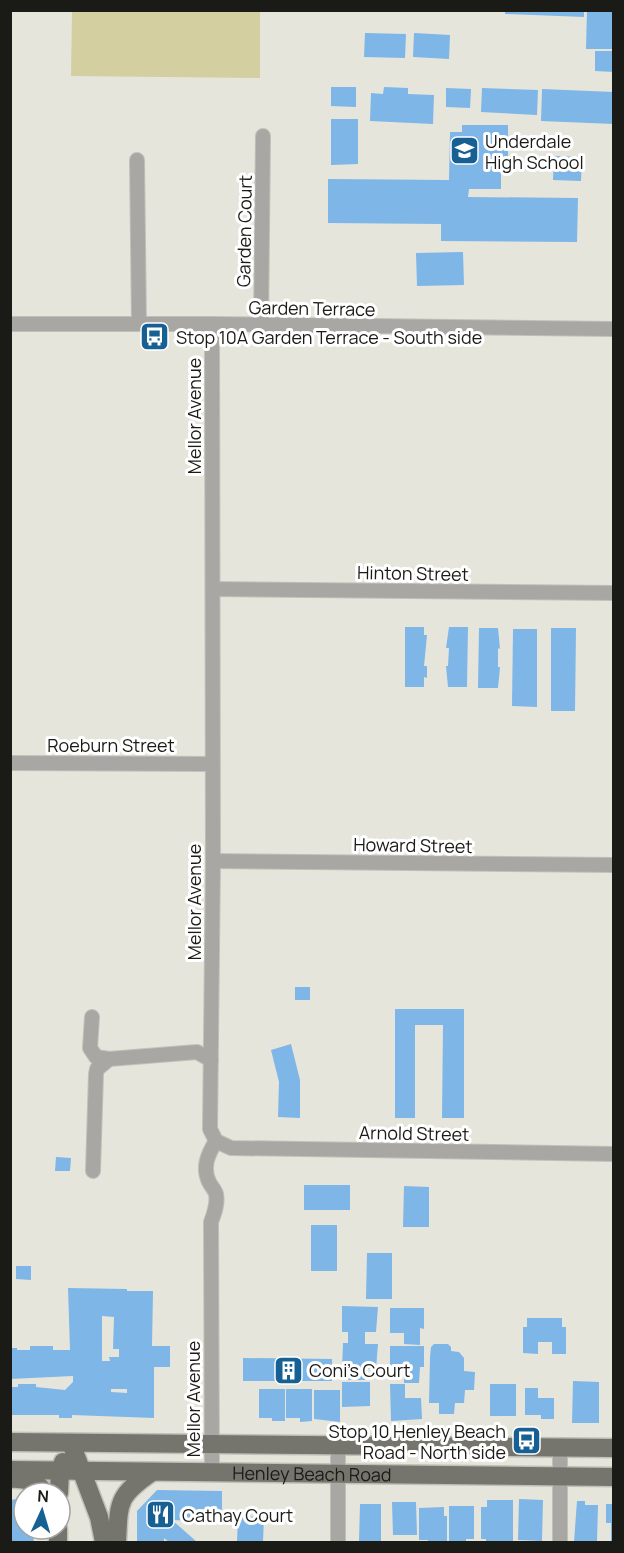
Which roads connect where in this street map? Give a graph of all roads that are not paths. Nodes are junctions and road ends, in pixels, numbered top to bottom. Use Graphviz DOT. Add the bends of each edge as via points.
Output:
graph roads {
  1 [pos="263,136"];
  2 [pos="137,160"];
  3 [pos="10,324"];
  4 [pos="139,324"];
  5 [pos="212,324"];
  6 [pos="261,326"];
  7 [pos="614,329"];
  8 [pos="213,590"];
  9 [pos="614,593"];
  10 [pos="10,763"];
  11 [pos="211,764"];
  12 [pos="213,861"];
  13 [pos="614,865"];
  14 [pos="92,1017"];
  15 [pos="109,1059"];
  16 [pos="211,1060"];
  17 [pos="216,1141"];
  18 [pos="614,1154"];
  19 [pos="93,1171"];
  20 [pos="10,1443"];
  21 [pos="71,1443"];
  22 [pos="212,1444"];
  23 [pos="338,1446"];
  24 [pos="560,1448"];
  25 [pos="614,1448"];
  26 [pos="10,1470"];
  27 [pos="60,1471"];
  28 [pos="81,1471"];
  29 [pos="152,1472"];
  30 [pos="212,1472"];
  31 [pos="338,1474"];
  32 [pos="561,1476"];
  33 [pos="614,1477"];
  34 [pos="10,1479"];
  35 [pos="31,1481"];
  36 [pos="60,1481"];
  37 [pos="104,1542"];
  38 [pos="117,1542"];
  39 [pos="338,1542"];
  40 [pos="560,1542"];
  1 -- 6 [label="street, Garden Court"];
  2 -- 4 [label="street"];
  3 -- 4 [label="street, Garden Terrace"];
  4 -- 5 [label="street, Garden Terrace"];
  5 -- 6 [label="street, Garden Terrace"];
  5 -- 8 [label="street, Mellor Avenue"];
  6 -- 7 [label="street, Garden Terrace"];
  8 -- 9 [label="street, Hinton Street"];
  8 -- 11 [label="street, Mellor Avenue"];
  10 -- 11 [label="street, Roeburn Street"];
  11 -- 12 [label="street, Mellor Avenue"];
  12 -- 13 [label="street, Howard Street"];
  12 -- 16 [label="street, Mellor Avenue"];
  14 -- 15 [label="street" via="90,1048 96,1057"];
  15 -- 16 [label="street" via="196,1052"];
  15 -- 19 [label="street" via="96,1074"];
  16 -- 17 [label="street, Mellor Avenue" via="210,1129"];
  17 -- 18 [label="street, Arnold Street" via="231,1148"];
  17 -- 22 [label="street, Mellor Avenue" via="206,1165 216,1194 211,1222"];
  20 -- 21 [label="main road, Henley Beach Road"];
  21 -- 22 [label="main road, Henley Beach Road"];
  21 -- 27 [label="main road"];
  21 -- 28 [label="main road"];
  22 -- 23 [label="main road, Henley Beach Road"];
  22 -- 30 [label="street, Mellor Avenue"];
  23 -- 24 [label="main road, Henley Beach Road"];
  23 -- 31 [label="street"];
  24 -- 25 [label="main road, Henley Beach Road"];
  24 -- 32 [label="street"];
  26 -- 27 [label="main road, Henley Beach Road"];
  27 -- 28 [label="main road, Henley Beach Road"];
  27 -- 36 [label="main road"];
  28 -- 29 [label="main road, Henley Beach Road"];
  28 -- 37 [label="main road"];
  29 -- 30 [label="main road, Henley Beach Road"];
  29 -- 38 [label="main road" via="130,1487 121,1500"];
  30 -- 31 [label="main road, Henley Beach Road"];
  31 -- 32 [label="main road, Henley Beach Road"];
  31 -- 39 [label="street"];
  32 -- 33 [label="main road, Henley Beach Road"];
  32 -- 40 [label="street"];
  34 -- 35 [label="main road"];
}
